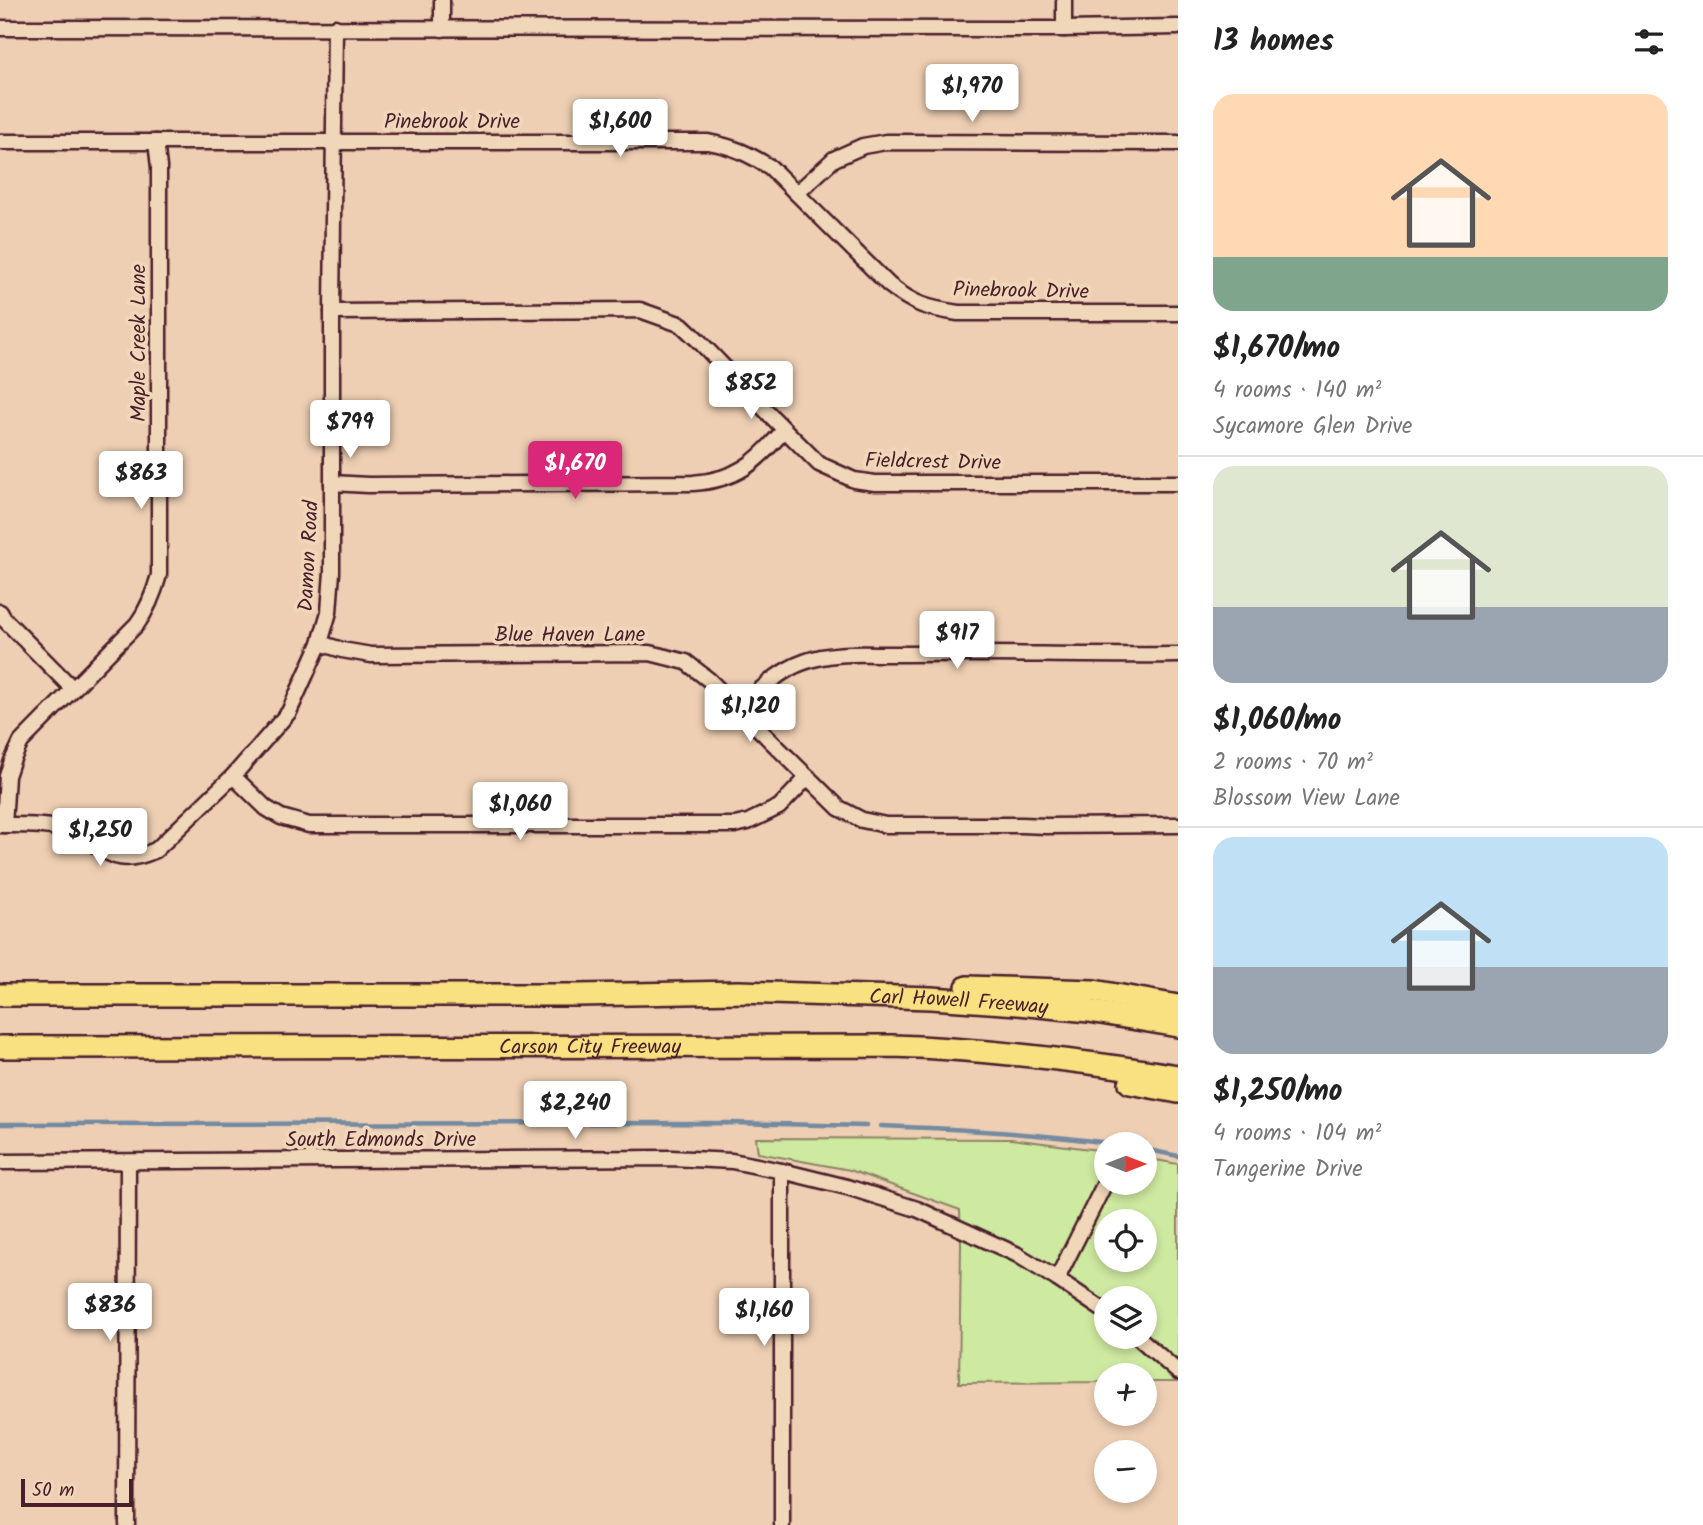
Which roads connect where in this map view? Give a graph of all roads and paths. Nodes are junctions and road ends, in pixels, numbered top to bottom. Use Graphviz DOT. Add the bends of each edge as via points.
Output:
graph roads {
  1 [pos="442,0"];
  2 [pos="1065,0"];
  3 [pos="335,27"];
  4 [pos="1178,27"];
  5 [pos="0,28"];
  6 [pos="442,29"];
  7 [pos="1065,29"];
  8 [pos="0,142"];
  9 [pos="156,142"];
  10 [pos="333,142"];
  11 [pos="1178,143"];
  12 [pos="797,193"];
  13 [pos="332,312"];
  14 [pos="1178,313"];
  15 [pos="784,430"];
  16 [pos="332,483"];
  17 [pos="1178,483"];
  18 [pos="0,611"];
  19 [pos="320,643"];
  20 [pos="1178,654"];
  21 [pos="73,689"];
  22 [pos="740,709"];
  23 [pos="233,776"];
  24 [pos="808,777"];
  25 [pos="2,825"];
  26 [pos="1178,825"];
  27 [pos="738,992"];
  28 [pos="0,995"];
  29 [pos="1178,1006"];
  30 [pos="1178,1026"];
  31 [pos="626,1045"];
  32 [pos="0,1047"];
  33 [pos="1178,1076"];
  34 [pos="1178,1093"];
  35 [pos="0,1162"];
  36 [pos="128,1162"];
  37 [pos="782,1171"];
  38 [pos="1099,1195"];
  39 [pos="1057,1279"];
  40 [pos="1094,1304"];
  41 [pos="1152,1349"];
  42 [pos="1178,1372"];
  43 [pos="127,1525"];
  44 [pos="782,1525"];
  1 -- 6 [label="street"];
  2 -- 7 [label="street"];
  3 -- 5 [label="street"];
  3 -- 6 [label="street"];
  3 -- 10 [label="street, Damon Road"];
  4 -- 7 [label="street"];
  6 -- 7 [label="street"];
  8 -- 9 [label="street, Pinebrook Drive"];
  9 -- 10 [label="street, Pinebrook Drive"];
  9 -- 21 [label="street, Maple Creek Lane" via="159,575 144,615"];
  10 -- 12 [label="street, Pinebrook Drive" via="708,142 751,155"];
  10 -- 13 [label="street, Damon Road"];
  11 -- 12 [label="street" via="886,142 834,159"];
  12 -- 14 [label="street, Pinebrook Drive" via="889,285 925,307 958,313"];
  13 -- 15 [label="street, Fieldcrest Drive" via="640,310 682,326"];
  13 -- 16 [label="street, Damon Road"];
  15 -- 16 [label="street" via="743,470 713,482"];
  15 -- 17 [label="street, Fieldcrest Drive" via="819,464 854,480 875,483"];
  16 -- 19 [label="street, Damon Road" via="329,612"];
  18 -- 21 [label="street"];
  19 -- 22 [label="street, Blue Haven Lane" via="372,655 650,653 687,662"];
  19 -- 23 [label="street, Damon Road" via="289,712"];
  20 -- 22 [label="street" via="850,653 812,659 787,669"];
  21 -- 25 [label="street, Maple Creek Lane" via="21,742 7,776"];
  22 -- 24 [label="street, Blue Haven Lane"];
  23 -- 24 [label="street" via="266,808 309,825 735,825 779,807"];
  23 -- 25 [label="street, Damon Road" via="156,850 131,859 116,857 71,832"];
  24 -- 26 [label="street, Blue Haven Lane" via="839,808 886,825"];
  27 -- 28 [label="highway"];
  27 -- 29 [label="highway" via="810,981 1094,992"];
  27 -- 30 [label="highway, Carl Howell Freeway" via="944,999 1089,1011"];
  31 -- 32 [label="highway, Carson City Freeway"];
  31 -- 33 [label="highway, Carson City Freeway" via="941,1048"];
  31 -- 34 [label="highway" via="987,1064 1095,1076"];
  35 -- 36 [label="street, South Edmonds Drive"];
  36 -- 37 [label="street, South Edmonds Drive" via="671,1157 732,1161"];
  36 -- 43 [label="street"];
  37 -- 39 [label="street, South Edmonds Drive" via="917,1209 1016,1254"];
  37 -- 44 [label="street"];
  38 -- 39 [label="street"];
  39 -- 40 [label="street, South Edmonds Drive"];
  41 -- 42 [label="street"];
}
